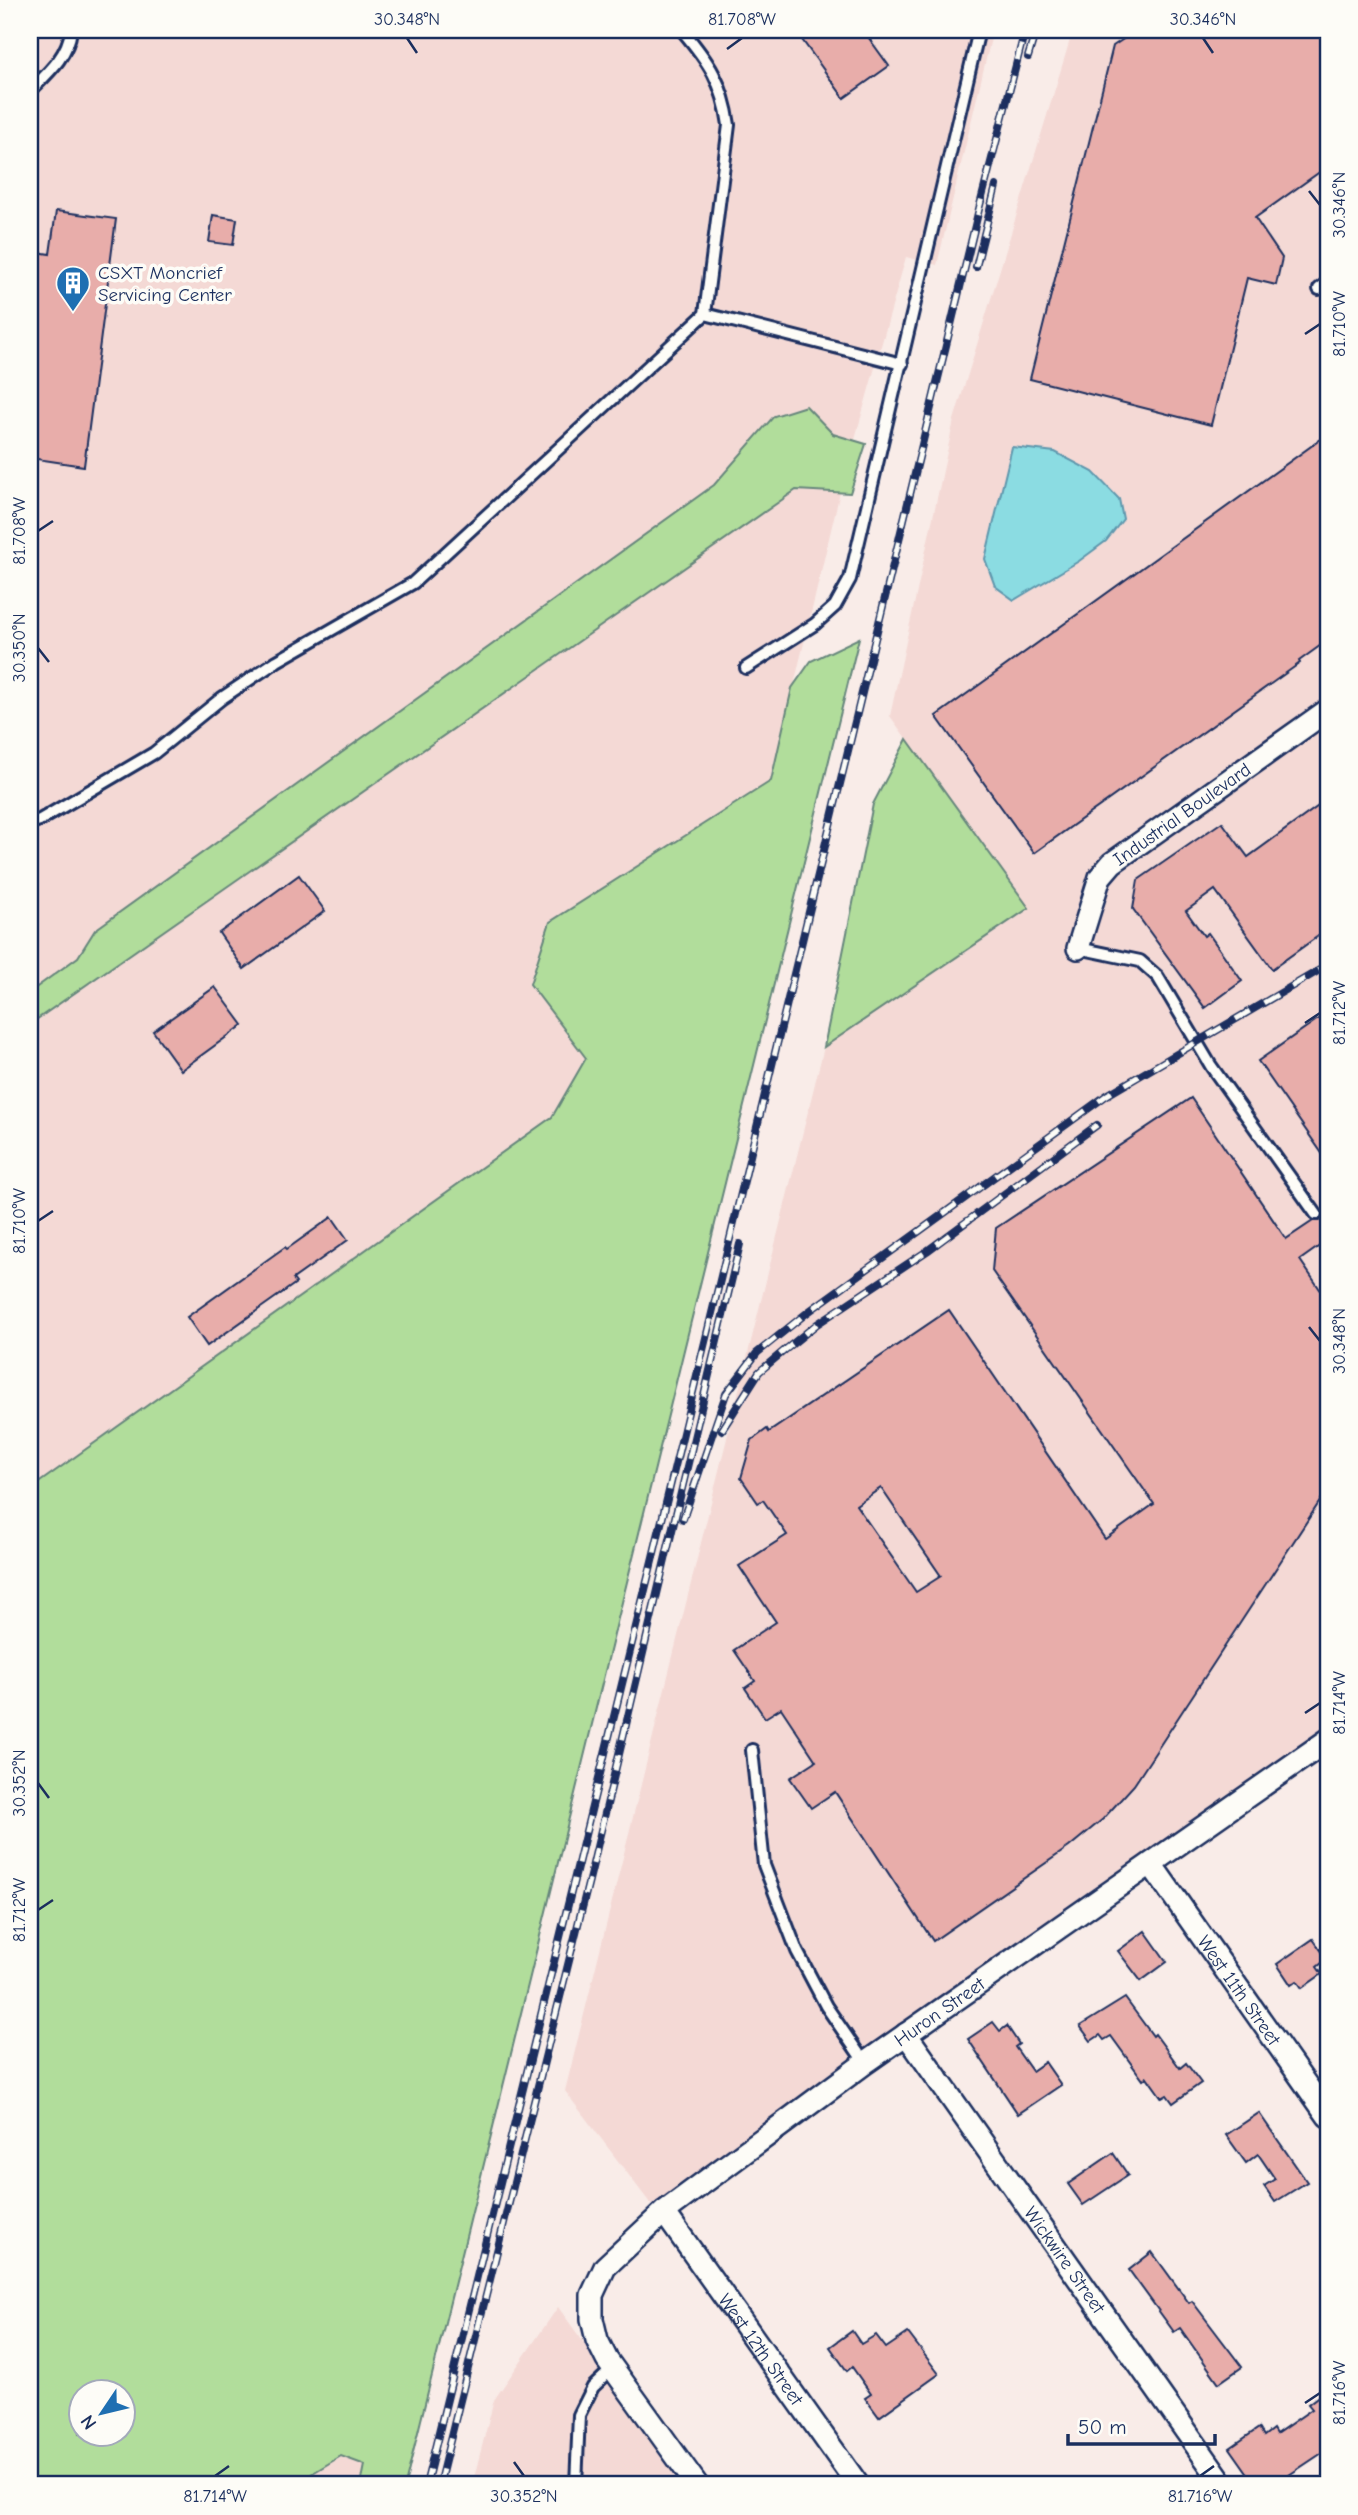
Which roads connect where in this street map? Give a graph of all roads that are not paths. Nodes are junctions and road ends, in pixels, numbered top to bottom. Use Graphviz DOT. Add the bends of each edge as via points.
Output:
graph roads {
  1 [pos="71,30"];
  2 [pos="682,30"];
  3 [pos="979,30"];
  4 [pos="30,91"];
  5 [pos="705,314"];
  6 [pos="902,364"];
  7 [pos="746,668"];
  8 [pos="1328,710"];
  9 [pos="30,824"];
  10 [pos="1077,948"];
  11 [pos="1316,1214"];
  12 [pos="1328,1740"];
  13 [pos="752,1750"];
  14 [pos="1152,1864"];
  15 [pos="906,2034"];
  16 [pos="865,2063"];
  17 [pos="1328,2116"];
  18 [pos="664,2212"];
  19 [pos="613,2368"];
  20 [pos="576,2485"];
  21 [pos="697,2485"];
  22 [pos="858,2485"];
  23 [pos="1224,2485"];
  1 -- 4 [label="lane" via="70,41 55,66"];
  2 -- 5 [label="lane" via="715,74 729,125"];
  3 -- 6 [label="lane"];
  5 -- 6 [label="lane"];
  5 -- 9 [label="lane" via="412,583 277,661 154,753"];
  6 -- 7 [label="lane" via="850,579 835,606 815,624"];
  8 -- 10 [label="street, Industrial Boulevard" via="1112,863 1100,877"];
  10 -- 11 [label="lane" via="1140,961 1158,977 1211,1066"];
  12 -- 14 [label="street, Huron Street"];
  13 -- 16 [label="lane" via="764,1865 797,1951 826,2006"];
  14 -- 15 [label="street, Huron Street"];
  14 -- 17 [label="street, West 11th Street"];
  15 -- 16 [label="street, Huron Street"];
  15 -- 23 [label="street, Wickwire Street"];
  16 -- 18 [label="street, Huron Street"];
  18 -- 19 [label="street, Huron Street" via="605,2267 592,2295 597,2340"];
  18 -- 22 [label="street, West 12th Street"];
  19 -- 20 [label="lane" via="593,2387 579,2415"];
  19 -- 21 [label="street"];
}
